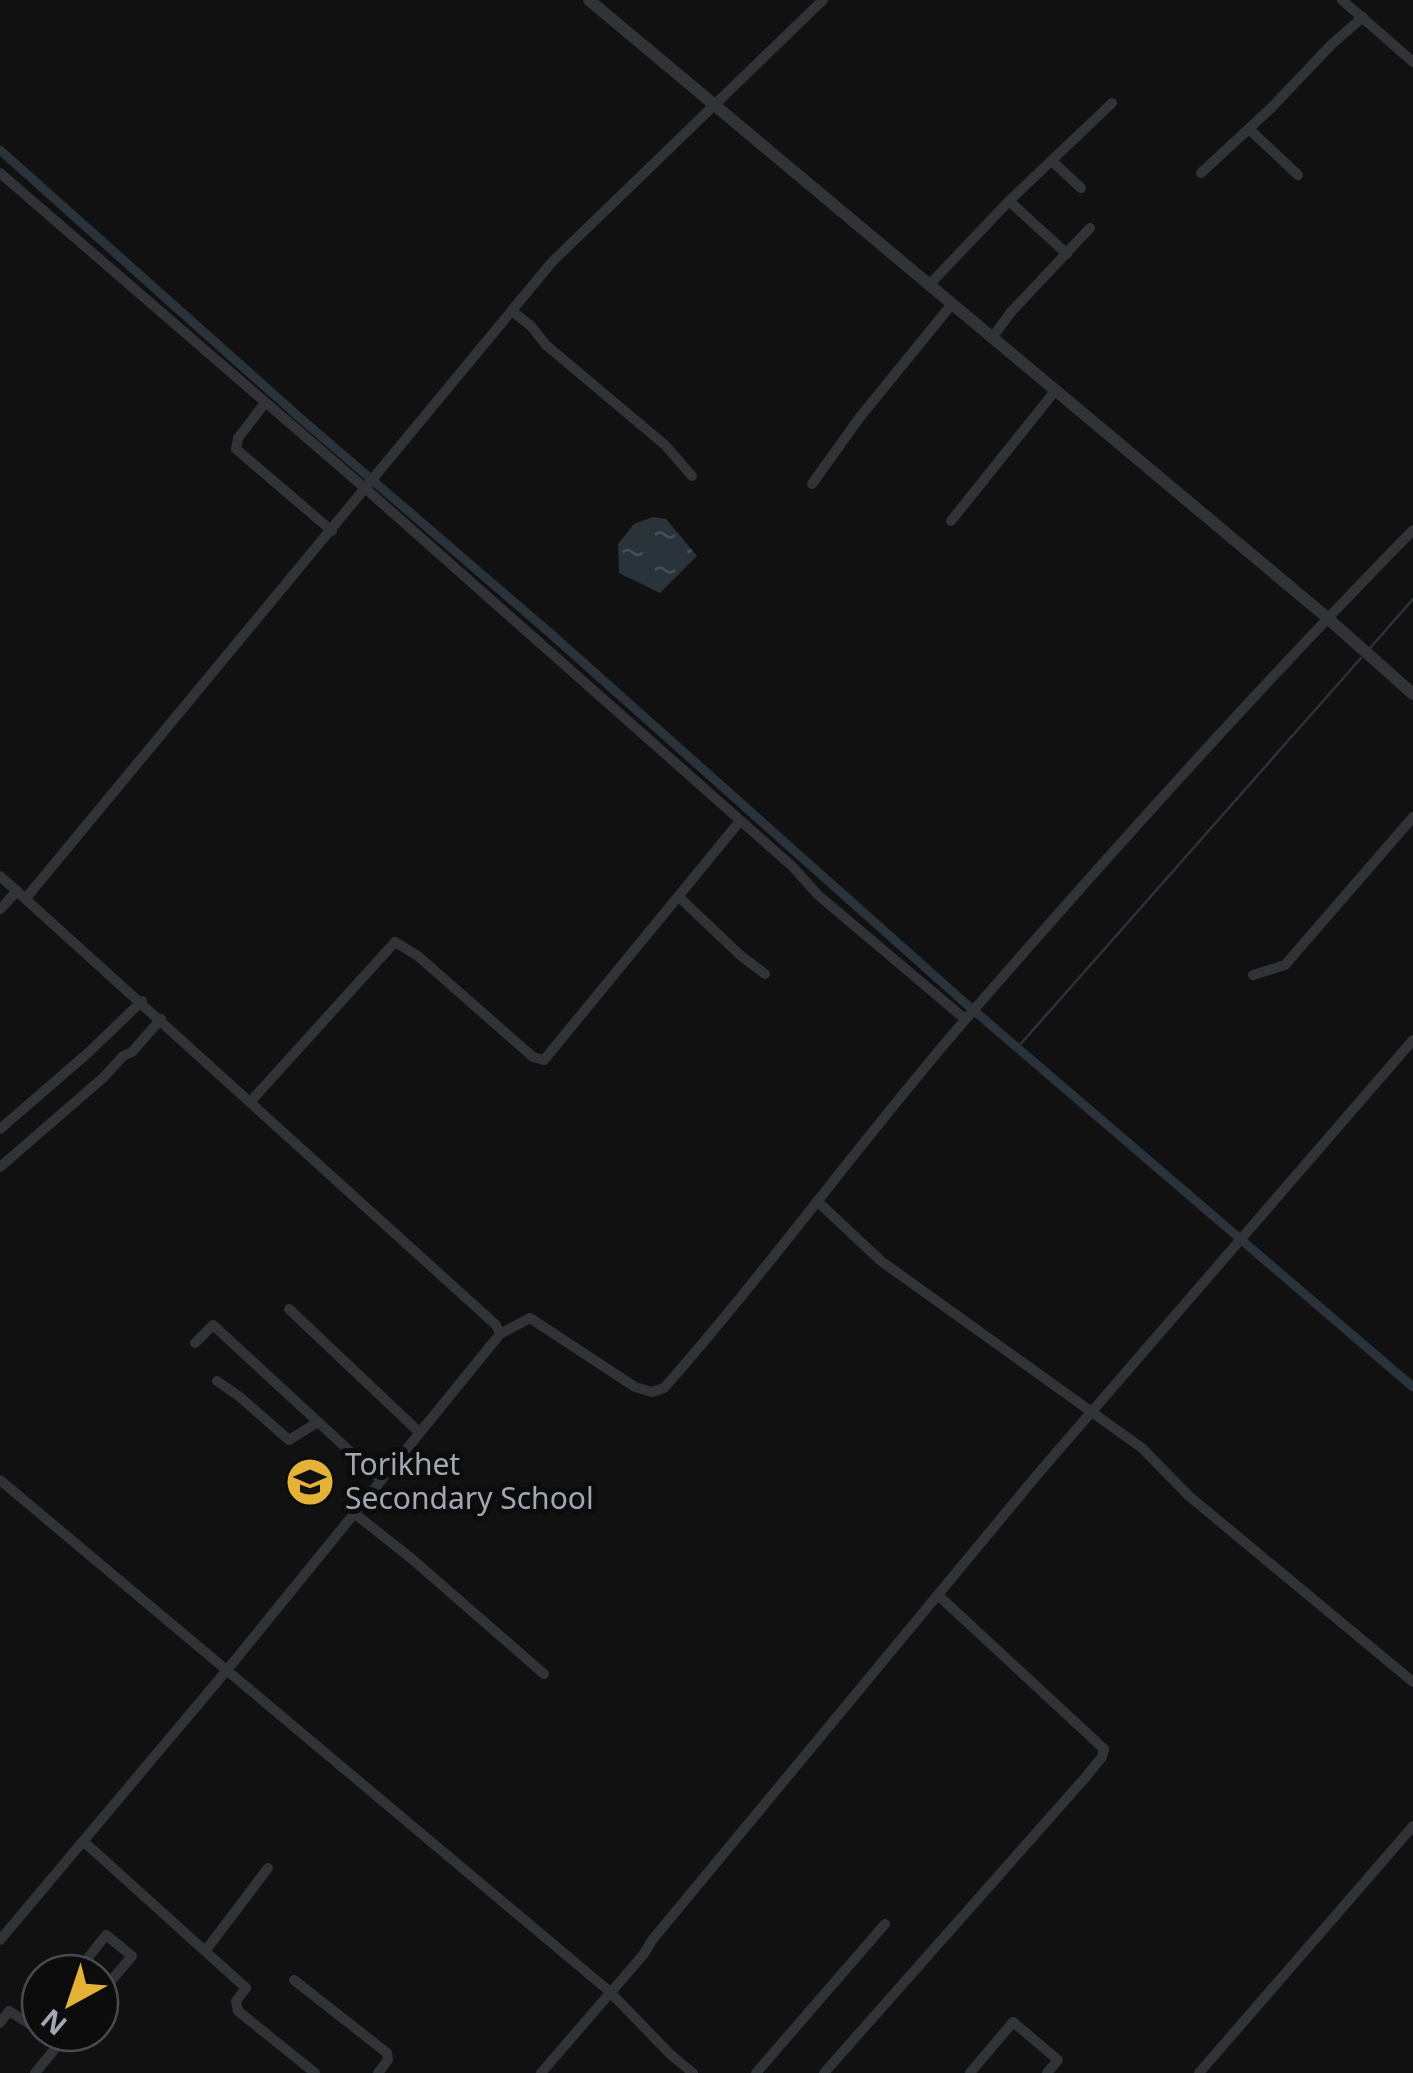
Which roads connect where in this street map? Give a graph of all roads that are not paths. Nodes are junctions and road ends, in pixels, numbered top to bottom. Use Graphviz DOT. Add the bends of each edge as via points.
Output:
graph roads {
  1 [pos="589,0"];
  2 [pos="823,0"];
  3 [pos="1342,0"];
  4 [pos="1364,17"];
  5 [pos="1413,62"];
  6 [pos="1112,104"];
  7 [pos="714,105"];
  8 [pos="1248,128"];
  9 [pos="1052,161"];
  10 [pos="0,173"];
  11 [pos="1201,173"];
  12 [pos="1298,175"];
  13 [pos="1081,188"];
  14 [pos="1009,201"];
  15 [pos="1090,228"];
  16 [pos="1067,254"];
  17 [pos="929,285"];
  18 [pos="952,304"];
  19 [pos="512,311"];
  20 [pos="992,338"];
  21 [pos="1056,391"];
  22 [pos="265,404"];
  23 [pos="692,476"];
  24 [pos="812,484"];
  25 [pos="366,490"];
  26 [pos="951,520"];
  27 [pos="1413,530"];
  28 [pos="332,531"];
  29 [pos="1326,619"];
  30 [pos="1413,694"];
  31 [pos="1413,817"];
  32 [pos="740,821"];
  33 [pos="0,876"];
  34 [pos="22,895"];
  35 [pos="679,897"];
  36 [pos="0,910"];
  37 [pos="765,974"];
  38 [pos="1254,975"];
  39 [pos="142,1001"];
  40 [pos="968,1017"];
  41 [pos="162,1019"];
  42 [pos="1413,1040"];
  43 [pos="251,1101"];
  44 [pos="0,1128"];
  45 [pos="0,1167"];
  46 [pos="817,1201"];
  47 [pos="289,1309"];
  48 [pos="500,1334"];
  49 [pos="194,1343"];
  50 [pos="217,1382"];
  51 [pos="1093,1411"];
  52 [pos="318,1422"];
  53 [pos="419,1432"];
  54 [pos="0,1480"];
  55 [pos="380,1480"];
  56 [pos="354,1513"];
  57 [pos="939,1596"];
  58 [pos="227,1670"];
  59 [pos="544,1674"];
  60 [pos="1413,1682"];
  61 [pos="1413,1826"];
  62 [pos="83,1841"];
  63 [pos="268,1868"];
  64 [pos="884,1924"];
  65 [pos="0,1940"];
  66 [pos="206,1950"];
  67 [pos="91,1953"];
  68 [pos="120,1970"];
  69 [pos="294,1980"];
  70 [pos="610,1991"];
  71 [pos="20,2018"];
  72 [pos="0,2022"];
  73 [pos="52,2053"];
  74 [pos="35,2073"];
  75 [pos="315,2073"];
  76 [pos="378,2073"];
  77 [pos="540,2073"];
  78 [pos="693,2073"];
  79 [pos="756,2073"];
  80 [pos="824,2073"];
  81 [pos="970,2073"];
  82 [pos="1047,2073"];
  83 [pos="1198,2073"];
  1 -- 7 [label="street"];
  2 -- 7 [label="street"];
  3 -- 4 [label="street"];
  4 -- 5 [label="street"];
  4 -- 8 [label="street"];
  6 -- 9 [label="street"];
  7 -- 17 [label="street"];
  7 -- 19 [label="street" via="552,262"];
  8 -- 11 [label="street"];
  8 -- 12 [label="street"];
  9 -- 13 [label="street"];
  9 -- 14 [label="street"];
  10 -- 22 [label="street"];
  14 -- 16 [label="street"];
  14 -- 17 [label="street"];
  15 -- 16 [label="street"];
  16 -- 20 [label="street"];
  17 -- 18 [label="street"];
  18 -- 20 [label="street"];
  18 -- 24 [label="street"];
  19 -- 23 [label="street"];
  19 -- 25 [label="street"];
  20 -- 21 [label="street"];
  21 -- 26 [label="street"];
  21 -- 29 [label="street"];
  22 -- 25 [label="street"];
  22 -- 28 [label="street" via="236,449"];
  25 -- 28 [label="street"];
  25 -- 32 [label="street"];
  27 -- 29 [label="street"];
  28 -- 34 [label="street"];
  29 -- 30 [label="street"];
  29 -- 40 [label="street"];
  31 -- 38 [label="street" via="1285,965"];
  32 -- 35 [label="street"];
  32 -- 40 [label="street" via="818,895"];
  33 -- 34 [label="street"];
  34 -- 36 [label="street"];
  34 -- 39 [label="street"];
  35 -- 37 [label="street"];
  35 -- 43 [label="street" via="544,1060 395,942"];
  39 -- 41 [label="street"];
  39 -- 44 [label="street"];
  40 -- 46 [label="street"];
  41 -- 43 [label="street"];
  41 -- 45 [label="street"];
  42 -- 51 [label="street"];
  43 -- 48 [label="street"];
  46 -- 48 [label="street" via="664,1388 635,1387 530,1318"];
  46 -- 51 [label="street" via="881,1261"];
  47 -- 53 [label="street"];
  48 -- 53 [label="street"];
  49 -- 52 [label="street" via="213,1326"];
  50 -- 52 [label="street" via="290,1440"];
  51 -- 57 [label="street"];
  51 -- 60 [label="street"];
  52 -- 55 [label="street"];
  53 -- 55 [label="street"];
  54 -- 58 [label="street"];
  55 -- 56 [label="street"];
  56 -- 58 [label="street"];
  56 -- 59 [label="street"];
  57 -- 70 [label="street"];
  57 -- 80 [label="street" via="1104,1749 1084,1780"];
  58 -- 62 [label="street"];
  58 -- 70 [label="street"];
  61 -- 83 [label="street"];
  62 -- 65 [label="street"];
  62 -- 66 [label="street"];
  63 -- 66 [label="street"];
  64 -- 79 [label="street"];
  66 -- 75 [label="street" via="246,1988 238,2010"];
  67 -- 68 [label="street" via="106,1934 132,1956"];
  69 -- 76 [label="street" via="387,2053"];
  70 -- 77 [label="street"];
  70 -- 78 [label="street"];
  71 -- 72 [label="street" via="9,2011"];
  73 -- 74 [label="street"];
  81 -- 82 [label="street" via="1012,2022 1058,2060"];
}
